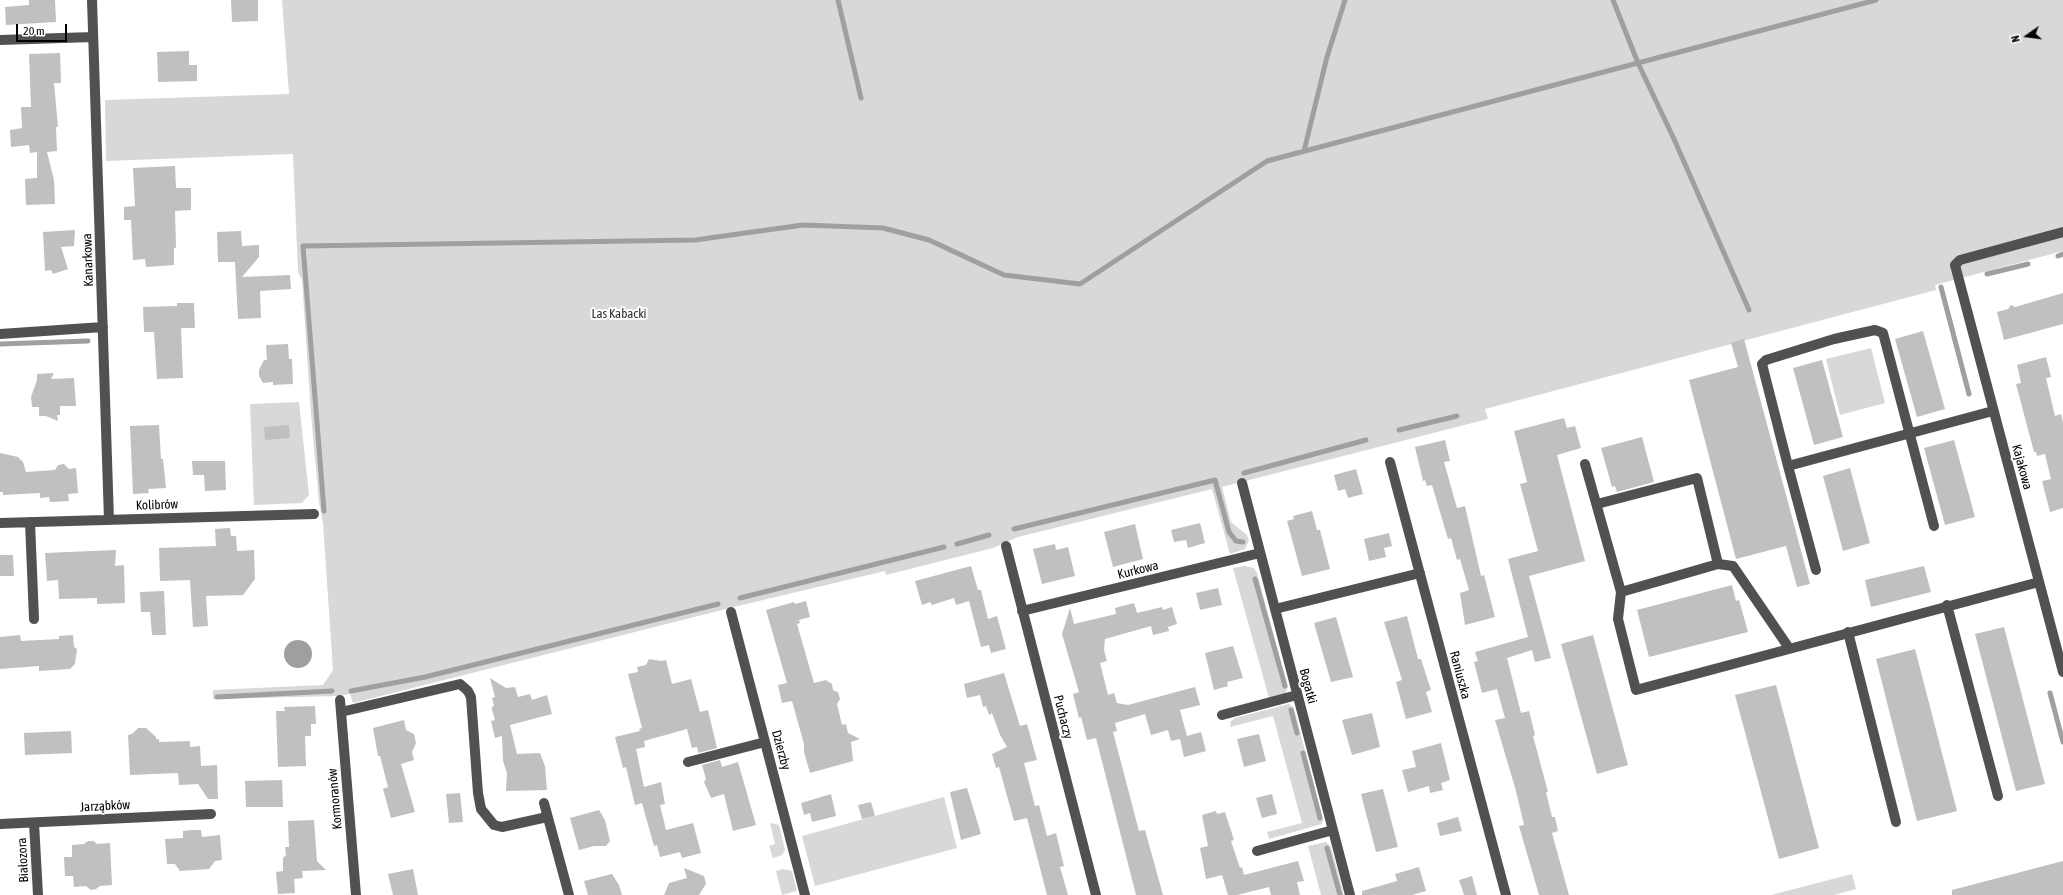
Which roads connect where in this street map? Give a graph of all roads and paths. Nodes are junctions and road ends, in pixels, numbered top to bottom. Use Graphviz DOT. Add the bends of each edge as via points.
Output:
graph roads {
  1 [pos="92,0"];
  2 [pos="93,36"];
  3 [pos="0,40"];
  4 [pos="2063,232"];
  5 [pos="103,328"];
  6 [pos="0,334"];
  7 [pos="1993,411"];
  8 [pos="1910,433"];
  9 [pos="1390,462"];
  10 [pos="1585,464"];
  11 [pos="1788,466"];
  12 [pos="1242,483"];
  13 [pos="1597,504"];
  14 [pos="314,514"];
  15 [pos="110,520"];
  16 [pos="30,522"];
  17 [pos="0,523"];
  18 [pos="1934,526"];
  19 [pos="1006,546"];
  20 [pos="1260,553"];
  21 [pos="1718,564"];
  22 [pos="1816,570"];
  23 [pos="1420,573"];
  24 [pos="2039,582"];
  25 [pos="1621,592"];
  26 [pos="1947,606"];
  27 [pos="1275,609"];
  28 [pos="1022,611"];
  29 [pos="731,612"];
  30 [pos="34,619"];
  31 [pos="1848,632"];
  32 [pos="1789,648"];
  33 [pos="2063,672"];
  34 [pos="1297,694"];
  35 [pos="340,700"];
  36 [pos="341,712"];
  37 [pos="1222,715"];
  38 [pos="765,742"];
  39 [pos="688,762"];
  40 [pos="1998,796"];
  41 [pos="544,803"];
  42 [pos="211,814"];
  43 [pos="547,817"];
  44 [pos="1896,822"];
  45 [pos="34,823"];
  46 [pos="0,824"];
  47 [pos="1333,830"];
  48 [pos="1257,851"];
  49 [pos="38,895"];
  50 [pos="356,895"];
  51 [pos="569,895"];
  52 [pos="805,895"];
  53 [pos="1096,895"];
  54 [pos="1350,895"];
  55 [pos="1506,895"];
  1 -- 2 [label="street, Kanarkowa"];
  2 -- 3 [label="street"];
  2 -- 5 [label="street, Kanarkowa"];
  4 -- 7 [label="street, Kajakowa" via="1960,260 1955,265"];
  5 -- 6 [label="street"];
  5 -- 15 [label="street, Kanarkowa"];
  7 -- 8 [label="street"];
  7 -- 24 [label="street, Kajakowa"];
  8 -- 11 [label="street"];
  8 -- 11 [label="street" via="1883,333 1874,330 1834,339 1766,360 1762,364"];
  8 -- 18 [label="street"];
  9 -- 23 [label="street, Raniuszka"];
  10 -- 13 [label="street"];
  11 -- 22 [label="street"];
  12 -- 20 [label="street, Bogatki"];
  13 -- 21 [label="street" via="1697,478"];
  13 -- 25 [label="street"];
  14 -- 15 [label="street, Kolibrów"];
  15 -- 16 [label="street, Kolibrów"];
  16 -- 17 [label="street, Kolibrów"];
  16 -- 30 [label="street"];
  19 -- 28 [label="street, Puchaczy"];
  20 -- 27 [label="street, Bogatki"];
  20 -- 28 [label="street, Kurkowa"];
  21 -- 25 [label="street"];
  21 -- 32 [label="street" via="1733,566"];
  23 -- 27 [label="street"];
  23 -- 55 [label="street, Raniuszka"];
  24 -- 26 [label="street"];
  24 -- 33 [label="street, Kajakowa"];
  25 -- 32 [label="street" via="1618,619 1636,690"];
  26 -- 31 [label="street"];
  26 -- 40 [label="street"];
  27 -- 34 [label="street, Bogatki"];
  28 -- 53 [label="street, Puchaczy"];
  29 -- 38 [label="street, Dzierzby"];
  31 -- 32 [label="street"];
  31 -- 44 [label="street"];
  34 -- 37 [label="street"];
  34 -- 47 [label="street, Bogatki"];
  35 -- 36 [label="street, Kormoranów"];
  36 -- 43 [label="street" via="460,684 471,697 481,809 494,825 502,827"];
  36 -- 50 [label="street, Kormoranów"];
  38 -- 39 [label="street"];
  38 -- 52 [label="street, Dzierzby"];
  41 -- 43 [label="street"];
  42 -- 45 [label="street, Jarząbków"];
  43 -- 51 [label="street"];
  45 -- 46 [label="street, Jarząbków"];
  45 -- 49 [label="street, Białozora"];
  47 -- 48 [label="street"];
  47 -- 54 [label="street, Bogatki"];
}
